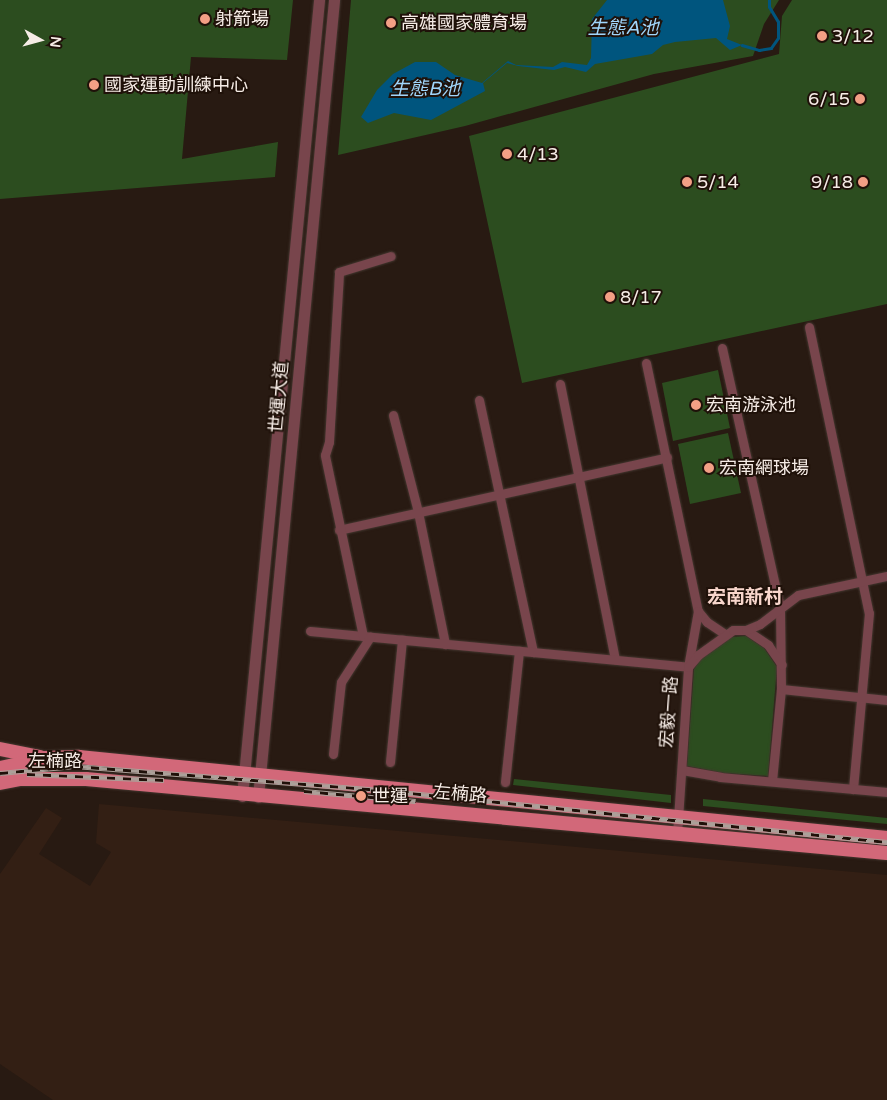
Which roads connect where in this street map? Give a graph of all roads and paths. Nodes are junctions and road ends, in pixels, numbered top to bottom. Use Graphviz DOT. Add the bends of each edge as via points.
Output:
graph roads {
  1 [pos="318,0"];
  2 [pos="334,0"];
  3 [pos="391,256"];
  4 [pos="809,327"];
  5 [pos="722,348"];
  6 [pos="646,363"];
  7 [pos="560,384"];
  8 [pos="479,400"];
  9 [pos="393,415"];
  10 [pos="667,457"];
  11 [pos="578,477"];
  12 [pos="500,494"];
  13 [pos="418,512"];
  14 [pos="339,530"];
  15 [pos="887,576"];
  16 [pos="862,581"];
  17 [pos="780,607"];
  18 [pos="698,611"];
  19 [pos="746,630"];
  20 [pos="310,631"];
  21 [pos="725,634"];
  22 [pos="366,637"];
  23 [pos="402,640"];
  24 [pos="445,644"];
  25 [pos="519,651"];
  26 [pos="533,652"];
  27 [pos="615,660"];
  28 [pos="782,665"];
  29 [pos="688,667"];
  30 [pos="781,689"];
  31 [pos="862,698"];
  32 [pos="887,700"];
  33 [pos="0,749"];
  34 [pos="333,754"];
  35 [pos="46,758"];
  36 [pos="390,762"];
  37 [pos="0,768"];
  38 [pos="682,770"];
  39 [pos="244,772"];
  40 [pos="260,774"];
  41 [pos="772,781"];
  42 [pos="505,782"];
  43 [pos="0,783"];
  44 [pos="853,789"];
  45 [pos="887,792"];
  46 [pos="242,796"];
  47 [pos="258,797"];
  48 [pos="678,818"];
  49 [pos="677,834"];
  50 [pos="887,838"];
  51 [pos="887,853"];
  1 -- 39 [label="street, 世運大道"];
  2 -- 40 [label="street, 世運大道"];
  3 -- 14 [label="street" via="339,272 329,442 325,455"];
  4 -- 16 [label="street"];
  5 -- 17 [label="street"];
  6 -- 10 [label="street"];
  7 -- 11 [label="street"];
  8 -- 12 [label="street"];
  9 -- 13 [label="street"];
  10 -- 11 [label="street"];
  10 -- 18 [label="street"];
  11 -- 12 [label="street"];
  11 -- 27 [label="street"];
  12 -- 13 [label="street"];
  12 -- 26 [label="street"];
  13 -- 14 [label="street"];
  13 -- 24 [label="street"];
  14 -- 22 [label="street"];
  15 -- 16 [label="street, 宏毅一路"];
  16 -- 17 [label="street, 宏毅一路" via="802,594"];
  16 -- 31 [label="street" via="869,613"];
  17 -- 19 [label="street, 宏毅一路" via="760,624"];
  17 -- 28 [label="street"];
  18 -- 21 [label="street"];
  18 -- 29 [label="street"];
  19 -- 21 [label="street, 宏毅一路"];
  19 -- 28 [label="street" via="768,645"];
  20 -- 22 [label="street"];
  21 -- 29 [label="street, 宏毅一路"];
  22 -- 23 [label="street"];
  22 -- 34 [label="street" via="341,682"];
  23 -- 24 [label="street"];
  23 -- 36 [label="street"];
  24 -- 25 [label="street"];
  25 -- 26 [label="street"];
  25 -- 42 [label="street"];
  26 -- 27 [label="street"];
  27 -- 29 [label="street"];
  28 -- 30 [label="street"];
  29 -- 38 [label="street, 宏毅一路"];
  30 -- 31 [label="street"];
  30 -- 41 [label="street"];
  31 -- 32 [label="street"];
  31 -- 44 [label="street"];
  33 -- 35 [label="main road"];
  35 -- 37 [label="main road"];
  35 -- 39 [label="main road, 左楠路" via="79,756"];
  38 -- 41 [label="street"];
  38 -- 48 [label="street, 宏毅一路"];
  39 -- 40 [label="main road, 左楠路"];
  39 -- 46 [label="street, 世運大道"];
  40 -- 47 [label="street, 世運大道"];
  40 -- 48 [label="main road, 左楠路"];
  41 -- 44 [label="street"];
  43 -- 46 [label="main road, 左楠路" via="21,779 86,779"];
  44 -- 45 [label="street"];
  46 -- 47 [label="main road, 左楠路"];
  47 -- 49 [label="main road, 左楠路"];
  48 -- 49 [label="street, 宏毅一路"];
  48 -- 50 [label="main road, 左楠路"];
  49 -- 51 [label="main road, 左楠路"];
}
